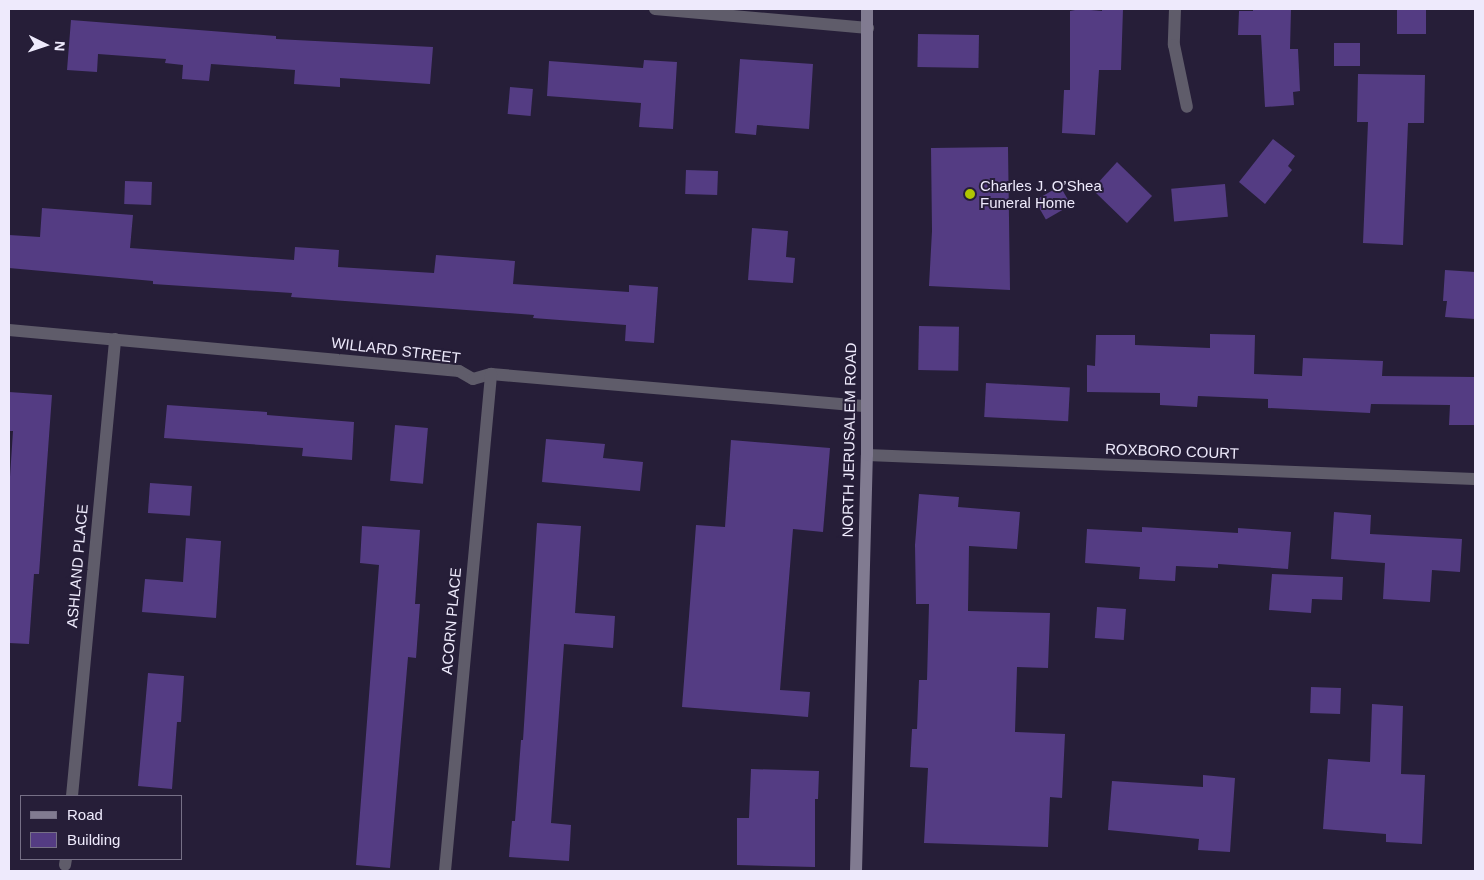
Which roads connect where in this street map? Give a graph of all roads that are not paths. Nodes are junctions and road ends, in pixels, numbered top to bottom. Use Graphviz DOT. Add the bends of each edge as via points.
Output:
graph roads {
  1 [pos="655,9"];
  2 [pos="867,9"];
  3 [pos="1174,9"];
  4 [pos="868,28"];
  5 [pos="1187,107"];
  6 [pos="9,330"];
  7 [pos="115,339"];
  8 [pos="491,374"];
  9 [pos="867,406"];
  10 [pos="867,455"];
  11 [pos="1475,479"];
  12 [pos="72,795"];
  13 [pos="445,871"];
  14 [pos="856,871"];
  1 -- 4 [label="street"];
  2 -- 4 [label="main road, NORTH JERUSALEM ROAD"];
  3 -- 5 [label="street" via="1174,45"];
  4 -- 9 [label="main road, NORTH JERUSALEM ROAD"];
  6 -- 7 [label="street, WILLARD STREET"];
  7 -- 8 [label="street, WILLARD STREET" via="459,371 473,379"];
  7 -- 12 [label="street, ASHLAND PLACE"];
  8 -- 9 [label="street, WILLARD STREET"];
  8 -- 13 [label="street, ACORN PLACE"];
  9 -- 10 [label="main road, NORTH JERUSALEM ROAD"];
  10 -- 11 [label="street, ROXBORO COURT"];
  10 -- 14 [label="main road, NORTH JERUSALEM ROAD"];
}
